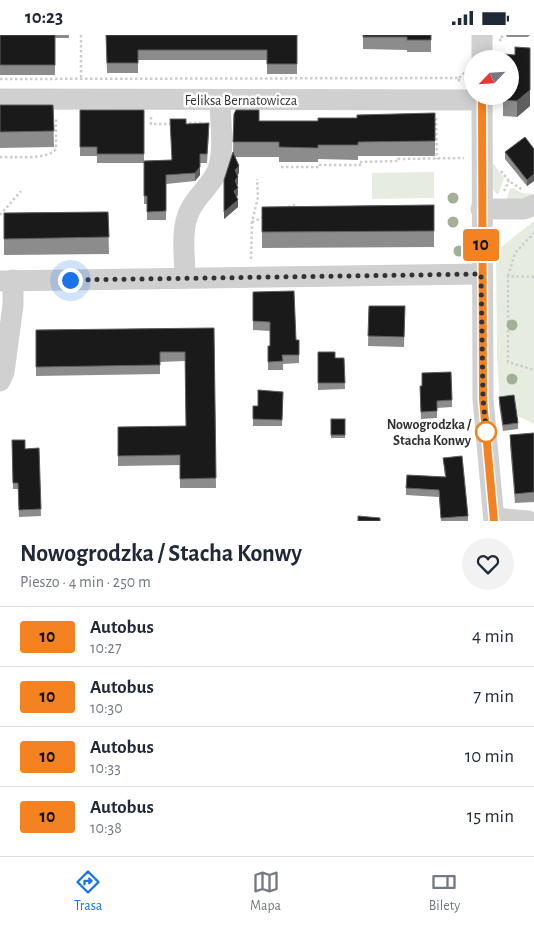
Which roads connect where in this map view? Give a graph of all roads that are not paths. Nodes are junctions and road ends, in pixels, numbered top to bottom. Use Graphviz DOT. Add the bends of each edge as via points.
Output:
graph roads {
  1 [pos="482,35"];
  2 [pos="482,50"];
  3 [pos="464,98"];
  4 [pos="0,99"];
  5 [pos="220,100"];
  6 [pos="482,105"];
  7 [pos="534,205"];
  8 [pos="481,209"];
  9 [pos="481,274"];
  10 [pos="185,278"];
  11 [pos="6,281"];
  12 [pos="0,381"];
  13 [pos="494,520"];
  14 [pos="528,521"];
  1 -- 2 [label="street"];
  3 -- 5 [label="street, Feliksa Bernatowicza"];
  4 -- 5 [label="street, Feliksa Bernatowicza"];
  5 -- 10 [label="street" via="218,169 190,209 184,235"];
  6 -- 8 [label="street"];
  7 -- 8 [label="street" via="524,209"];
  8 -- 9 [label="street"];
  9 -- 10 [label="street"];
  9 -- 13 [label="street" via="483,399"];
  10 -- 11 [label="street"];
  11 -- 12 [label="street" via="13,305 4,373"];
  13 -- 14 [label="street"];
}
